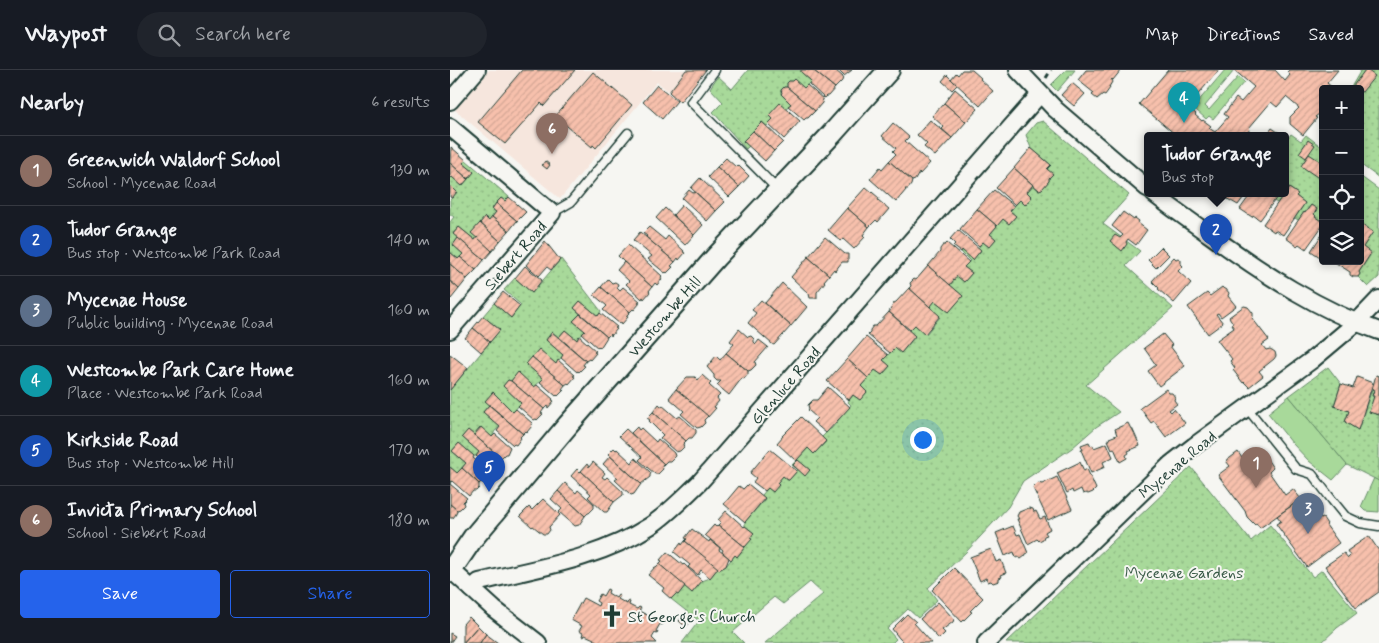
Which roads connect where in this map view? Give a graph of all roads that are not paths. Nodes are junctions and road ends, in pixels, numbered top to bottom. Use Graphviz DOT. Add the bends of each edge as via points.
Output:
graph roads {
  1 [pos="477,70"];
  2 [pos="715,70"];
  3 [pos="889,70"];
  4 [pos="1018,70"];
  5 [pos="1040,94"];
  6 [pos="450,102"];
  7 [pos="450,127"];
  8 [pos="628,133"];
  9 [pos="1144,185"];
  10 [pos="778,190"];
  11 [pos="1158,197"];
  12 [pos="552,213"];
  13 [pos="1379,299"];
  14 [pos="1356,323"];
  15 [pos="450,330"];
  16 [pos="1379,331"];
  17 [pos="1247,408"];
  18 [pos="1379,526"];
  19 [pos="450,570"];
  20 [pos="472,589"];
  21 [pos="538,643"];
  22 [pos="986,643"];
  1 -- 6 [label="street"];
  2 -- 10 [label="lane" via="692,102"];
  3 -- 10 [label="street, Westcombe Hill"];
  4 -- 5 [label="street"];
  5 -- 9 [label="street"];
  5 -- 20 [label="street, Glenluce Road" via="699,483 670,511 617,544 571,561 479,582"];
  7 -- 12 [label="street, Siebert Road"];
  8 -- 12 [label="lane" via="570,202"];
  10 -- 19 [label="street, Westcombe Hill" via="507,496"];
  11 -- 14 [label="street" via="1281,283"];
  12 -- 15 [label="street, Siebert Road"];
  13 -- 14 [label="street, Mycenae Road"];
  14 -- 16 [label="street"];
  14 -- 17 [label="street, Mycenae Road"];
  17 -- 18 [label="lane" via="1296,469 1312,474 1345,516"];
  17 -- 22 [label="street, Mycenae Road" via="1171,464"];
  19 -- 20 [label="street"];
  20 -- 21 [label="street"];
}
